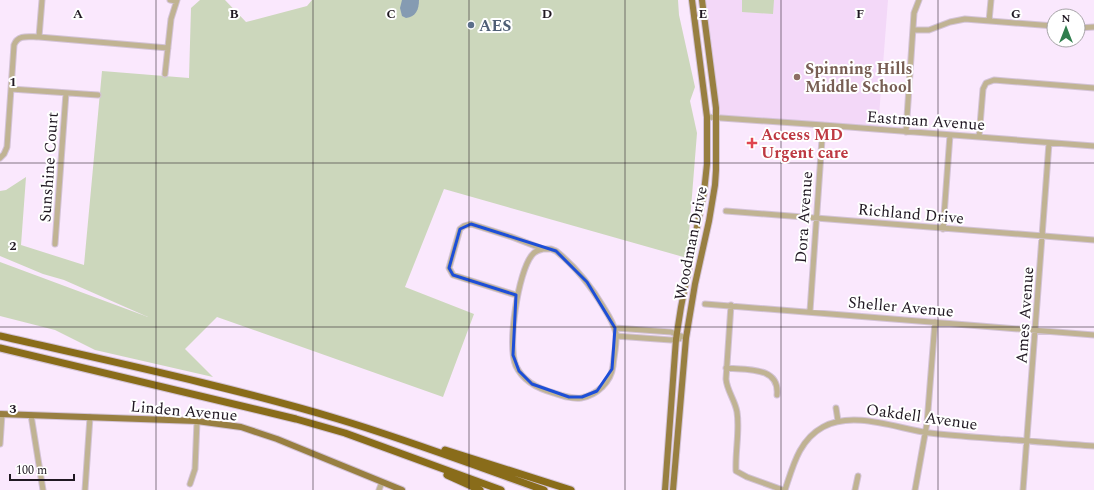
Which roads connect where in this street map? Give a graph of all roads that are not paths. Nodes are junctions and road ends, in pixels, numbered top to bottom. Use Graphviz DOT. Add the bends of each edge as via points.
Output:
graph roads {
  1 [pos="42,0"];
  2 [pos="170,0"];
  3 [pos="692,0"];
  4 [pos="702,0"];
  5 [pos="919,0"];
  6 [pos="991,0"];
  7 [pos="176,1"];
  8 [pos="989,21"];
  9 [pos="1046,25"];
  10 [pos="913,30"];
  11 [pos="39,38"];
  12 [pos="168,48"];
  13 [pos="165,74"];
  14 [pos="1094,88"];
  15 [pos="11,89"];
  16 [pos="66,93"];
  17 [pos="98,95"];
  18 [pos="707,117"];
  19 [pos="716,117"];
  20 [pos="823,125"];
  21 [pos="906,132"];
  22 [pos="950,135"];
  23 [pos="979,137"];
  24 [pos="1049,143"];
  25 [pos="1094,146"];
  26 [pos="0,158"];
  27 [pos="726,212"];
  28 [pos="816,218"];
  29 [pos="943,229"];
  30 [pos="1042,236"];
  31 [pos="1094,240"];
  32 [pos="55,244"];
  33 [pos="543,249"];
  34 [pos="516,295"];
  35 [pos="705,304"];
  36 [pos="731,305"];
  37 [pos="810,311"];
  38 [pos="935,322"];
  39 [pos="615,328"];
  40 [pos="1036,330"];
  41 [pos="1094,335"];
  42 [pos="0,336"];
  43 [pos="616,336"];
  44 [pos="676,337"];
  45 [pos="686,338"];
  46 [pos="0,349"];
  47 [pos="726,368"];
  48 [pos="777,395"];
  49 [pos="836,408"];
  50 [pos="1,414"];
  51 [pos="31,415"];
  52 [pos="90,417"];
  53 [pos="197,421"];
  54 [pos="838,421"];
  55 [pos="925,432"];
  56 [pos="384,433"];
  57 [pos="1027,441"];
  58 [pos="0,444"];
  59 [pos="1094,446"];
  60 [pos="418,460"];
  61 [pos="858,476"];
  62 [pos="382,482"];
  63 [pos="190,484"];
  64 [pos="665,489"];
  65 [pos="44,490"];
  66 [pos="85,490"];
  67 [pos="379,490"];
  68 [pos="402,490"];
  69 [pos="480,490"];
  70 [pos="501,490"];
  71 [pos="544,490"];
  72 [pos="571,490"];
  73 [pos="673,490"];
  74 [pos="784,490"];
  75 [pos="855,490"];
  76 [pos="915,490"];
  77 [pos="1023,490"];
  1 -- 11 [label="street"];
  2 -- 7 [label="street"];
  3 -- 18 [label="main road, Woodman Drive"];
  4 -- 19 [label="main road, Woodman Drive"];
  5 -- 10 [label="street" via="914,13"];
  6 -- 8 [label="street"];
  7 -- 12 [label="street"];
  8 -- 9 [label="street"];
  8 -- 10 [label="street" via="959,20 929,30"];
  10 -- 21 [label="street"];
  11 -- 12 [label="street"];
  11 -- 15 [label="street" via="23,37 15,42"];
  12 -- 13 [label="street"];
  14 -- 23 [label="street" via="988,81 983,89"];
  15 -- 16 [label="street"];
  15 -- 26 [label="street" via="7,147"];
  16 -- 17 [label="street"];
  16 -- 32 [label="street, Sunshine Court"];
  18 -- 19 [label="street, Eastman Avenue"];
  18 -- 44 [label="main road, Woodman Drive" via="704,192"];
  19 -- 20 [label="street, Eastman Avenue"];
  19 -- 45 [label="main road, Woodman Drive" via="715,185"];
  20 -- 21 [label="street, Eastman Avenue"];
  20 -- 28 [label="street, Dora Avenue"];
  21 -- 22 [label="street, Eastman Avenue"];
  22 -- 23 [label="street, Eastman Avenue"];
  22 -- 29 [label="street"];
  23 -- 24 [label="street, Eastman Avenue"];
  24 -- 25 [label="street, Eastman Avenue"];
  24 -- 30 [label="street, Ames Avenue"];
  27 -- 28 [label="street, Richland Drive"];
  28 -- 29 [label="street, Richland Drive"];
  28 -- 37 [label="street, Dora Avenue"];
  29 -- 30 [label="street, Richland Drive"];
  30 -- 31 [label="street, Richland Drive"];
  30 -- 40 [label="street, Ames Avenue"];
  33 -- 34 [label="street" via="535,252 530,258"];
  33 -- 34 [label="street" via="471,224 460,229 448,268 453,275"];
  33 -- 39 [label="street" via="556,251 581,274"];
  34 -- 43 [label="street" via="514,360 527,380 545,391 576,398 598,391 610,374"];
  35 -- 36 [label="street, Sheller Avenue"];
  36 -- 37 [label="street, Sheller Avenue"];
  36 -- 47 [label="street"];
  37 -- 38 [label="street, Sheller Avenue"];
  38 -- 40 [label="street, Sheller Avenue"];
  38 -- 55 [label="street"];
  39 -- 43 [label="street"];
  39 -- 44 [label="street" via="671,332"];
  40 -- 41 [label="street, Sheller Avenue"];
  40 -- 57 [label="street, Ames Avenue"];
  42 -- 56 [label="highway" via="180,377"];
  43 -- 44 [label="street"];
  44 -- 45 [label="street"];
  44 -- 64 [label="main road, Woodman Drive"];
  45 -- 73 [label="main road, Woodman Drive"];
  46 -- 60 [label="highway" via="296,419 345,433"];
  47 -- 48 [label="street" via="766,373 775,380"];
  47 -- 74 [label="street" via="726,384 738,416 736,471"];
  49 -- 54 [label="street"];
  50 -- 51 [label="main road, Linden Avenue"];
  50 -- 58 [label="street"];
  51 -- 52 [label="main road, Linden Avenue"];
  51 -- 65 [label="street"];
  52 -- 53 [label="main road, Linden Avenue"];
  52 -- 66 [label="street"];
  53 -- 62 [label="main road, Linden Avenue" via="252,430"];
  53 -- 63 [label="street" via="195,469"];
  54 -- 55 [label="street, Oakdell Avenue" via="857,420"];
  54 -- 74 [label="street, Oakdell Avenue" via="822,427 805,442"];
  55 -- 57 [label="street, Oakdell Avenue"];
  55 -- 76 [label="street"];
  56 -- 71 [label="highway"];
  56 -- 72 [label="highway" via="460,454"];
  57 -- 59 [label="street, Oakdell Avenue"];
  57 -- 77 [label="street, Ames Avenue"];
  60 -- 69 [label="highway"];
  60 -- 70 [label="highway"];
  61 -- 75 [label="street"];
  62 -- 67 [label="street"];
  62 -- 68 [label="main road, Linden Avenue"];
}
